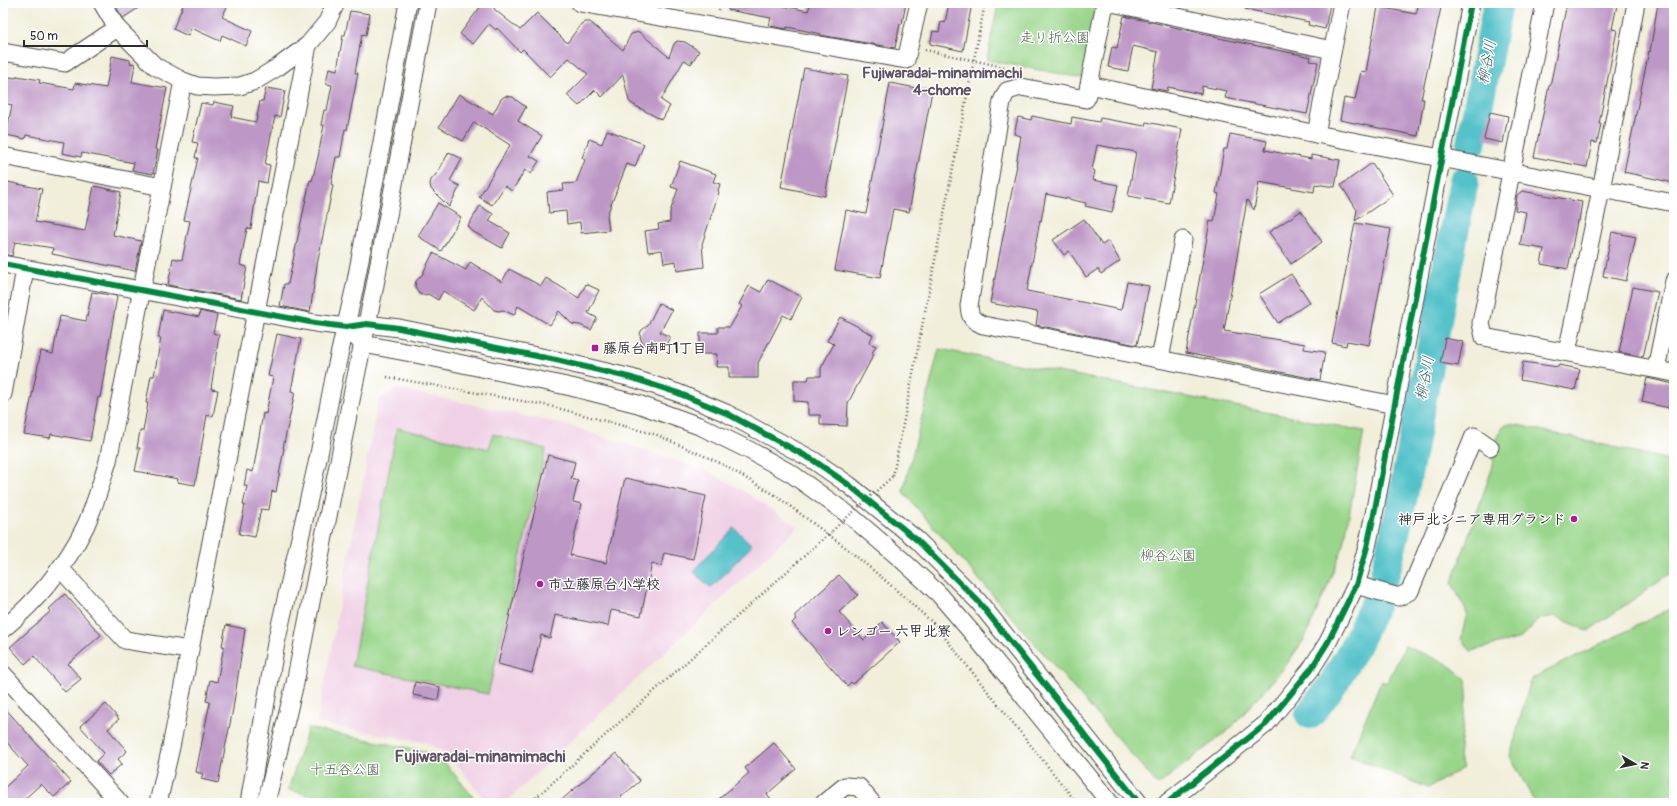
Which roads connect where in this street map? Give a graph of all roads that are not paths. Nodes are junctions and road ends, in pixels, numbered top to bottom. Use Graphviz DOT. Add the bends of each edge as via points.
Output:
graph roads {
  1 [pos="102,3"];
  2 [pos="336,3"];
  3 [pos="408,3"];
  4 [pos="428,3"];
  5 [pos="580,3"];
  6 [pos="919,3"];
  7 [pos="1105,3"];
  8 [pos="1112,3"];
  9 [pos="1342,3"];
  10 [pos="1471,3"];
  11 [pos="1545,3"];
  12 [pos="1636,3"];
  13 [pos="117,28"];
  14 [pos="308,45"];
  15 [pos="1332,50"];
  16 [pos="3,52"];
  17 [pos="183,81"];
  18 [pos="1089,85"];
  19 [pos="1316,134"];
  20 [pos="3,156"];
  21 [pos="1442,159"];
  22 [pos="1512,173"];
  23 [pos="162,187"];
  24 [pos="1601,190"];
  25 [pos="1674,203"];
  26 [pos="1182,240"];
  27 [pos="3,264"];
  28 [pos="26,269"];
  29 [pos="1674,281"];
  30 [pos="142,290"];
  31 [pos="256,313"];
  32 [pos="367,324"];
  33 [pos="346,327"];
  34 [pos="363,344"];
  35 [pos="1567,352"];
  36 [pos="1160,359"];
  37 [pos="1656,370"];
  38 [pos="1674,373"];
  39 [pos="3,394"];
  40 [pos="1395,405"];
  41 [pos="1490,447"];
  42 [pos="60,568"];
  43 [pos="1356,585"];
  44 [pos="3,629"];
  45 [pos="189,650"];
  46 [pos="3,674"];
  47 [pos="120,803"];
  48 [pos="158,803"];
  49 [pos="249,803"];
  50 [pos="266,803"];
  51 [pos="824,803"];
  52 [pos="872,803"];
  53 [pos="1110,803"];
  54 [pos="1139,803"];
  55 [pos="1167,803"];
  1 -- 13 [label="street"];
  2 -- 14 [label="street" via="327,22"];
  3 -- 33 [label="street"];
  4 -- 32 [label="street"];
  5 -- 6 [label="street" via="906,60"];
  7 -- 18 [label="street"];
  8 -- 15 [label="street"];
  9 -- 15 [label="street"];
  10 -- 21 [label="street"];
  11 -- 22 [label="street"];
  12 -- 24 [label="street"];
  13 -- 16 [label="street" via="65,63"];
  13 -- 17 [label="street" via="155,66"];
  14 -- 17 [label="street" via="272,71 240,86 197,86"];
  14 -- 31 [label="street"];
  15 -- 19 [label="street"];
  17 -- 23 [label="street"];
  18 -- 19 [label="street"];
  18 -- 36 [label="street" via="1086,99 1021,87 1007,91 1002,101 969,316 973,321 983,325"];
  19 -- 21 [label="street"];
  20 -- 23 [label="street"];
  21 -- 22 [label="street"];
  21 -- 40 [label="street"];
  22 -- 24 [label="street"];
  22 -- 35 [label="street" via="1481,323 1484,337"];
  23 -- 30 [label="street"];
  24 -- 25 [label="street"];
  24 -- 35 [label="street"];
  26 -- 36 [label="street"];
  27 -- 28 [label="street"];
  28 -- 30 [label="street"];
  28 -- 39 [label="street"];
  29 -- 37 [label="street"];
  30 -- 31 [label="street"];
  30 -- 42 [label="street" via="108,461 98,496 85,528"];
  31 -- 33 [label="street"];
  31 -- 45 [label="street"];
  32 -- 33 [label="street"];
  32 -- 34 [label="street"];
  32 -- 54 [label="street" via="399,328 632,378 726,413 813,460 849,485 917,540 978,601"];
  33 -- 34 [label="street"];
  33 -- 49 [label="street" via="276,643"];
  34 -- 50 [label="street" via="294,683"];
  34 -- 53 [label="street" via="411,352 638,404 702,427 792,474 853,518 939,594"];
  35 -- 37 [label="street"];
  36 -- 40 [label="street"];
  37 -- 38 [label="street"];
  40 -- 43 [label="street" via="1367,547"];
  41 -- 43 [label="street" via="1474,436 1410,591 1399,597"];
  42 -- 44 [label="street" via="25,611"];
  42 -- 45 [label="street" via="126,640"];
  43 -- 55 [label="street" via="1328,642 1311,669 1271,719"];
  45 -- 48 [label="street"];
  46 -- 47 [label="street"];
  51 -- 52 [label="street" via="845,786 859,787"];
}
